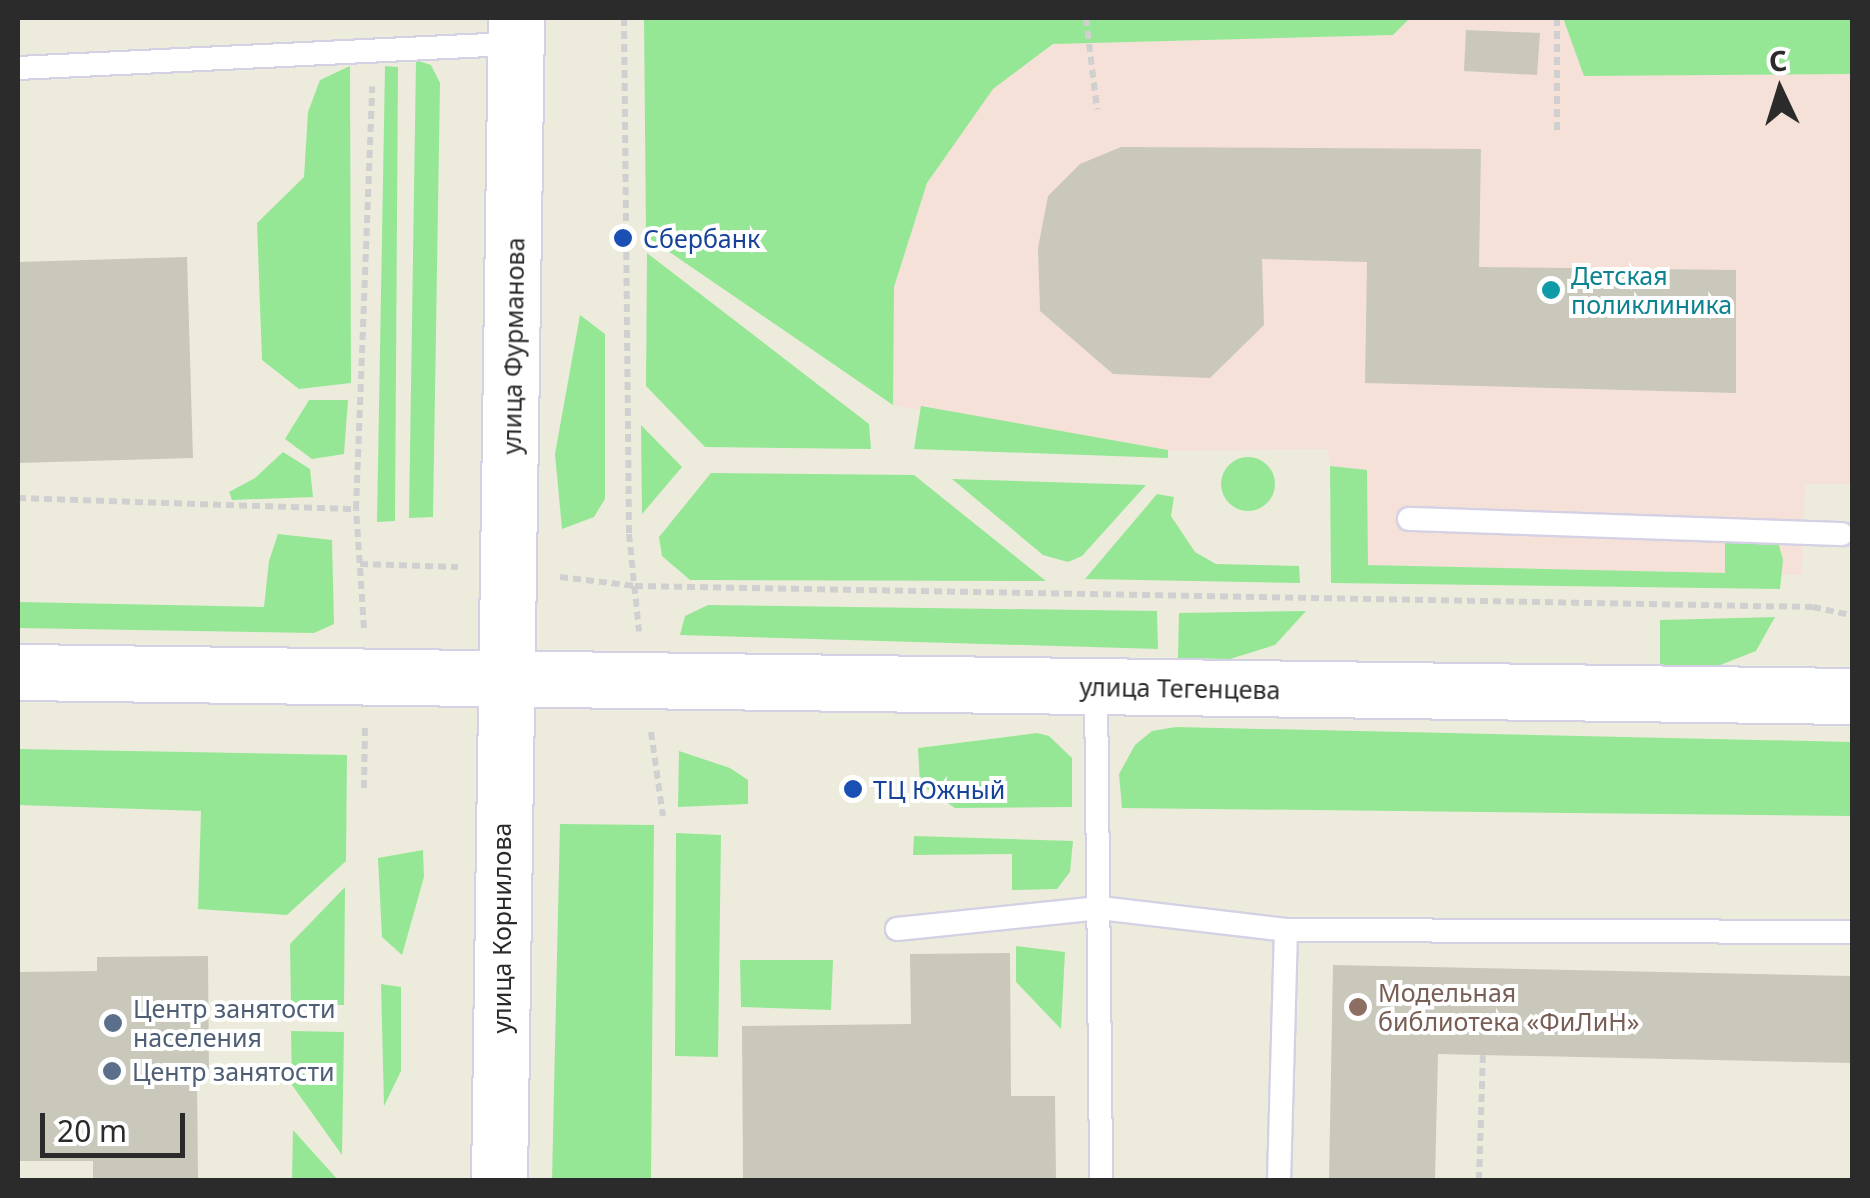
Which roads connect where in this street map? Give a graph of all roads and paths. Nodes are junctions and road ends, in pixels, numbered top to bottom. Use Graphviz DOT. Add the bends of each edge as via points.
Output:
graph roads {
  1 [pos="624,18"];
  2 [pos="1086,18"];
  3 [pos="1557,18"];
  4 [pos="516,31"];
  5 [pos="404,48"];
  6 [pos="18,68"];
  7 [pos="1097,109"];
  8 [pos="1557,136"];
  9 [pos="18,498"];
  10 [pos="356,509"];
  11 [pos="1409,519"];
  12 [pos="1842,534"];
  13 [pos="360,564"];
  14 [pos="404,564"];
  15 [pos="1852,615"];
  16 [pos="18,672"];
  17 [pos="367,675"];
  18 [pos="507,676"];
  19 [pos="1096,688"];
  20 [pos="1852,696"];
  21 [pos="364,788"];
  22 [pos="1100,908"];
  23 [pos="897,930"];
  24 [pos="1286,930"];
  25 [pos="1852,932"];
  26 [pos="1483,1054"];
  27 [pos="499,1180"];
  28 [pos="1101,1180"];
  29 [pos="1279,1180"];
  30 [pos="1479,1180"];
  1 -- 15 [label="path" via="635,586 1794,607"];
  2 -- 7 [label="path"];
  3 -- 8 [label="path"];
  4 -- 5 [label="lane"];
  4 -- 18 [label="main road, улица Фурманова"];
  5 -- 6 [label="lane"];
  5 -- 10 [label="path" via="372,80"];
  9 -- 10 [label="path"];
  10 -- 13 [label="path"];
  11 -- 12 [label="lane"];
  13 -- 14 [label="path"];
  13 -- 17 [label="path"];
  16 -- 17 [label="main road, улица Тегенцева"];
  17 -- 18 [label="main road, улица Тегенцева"];
  17 -- 21 [label="path"];
  18 -- 19 [label="main road, улица Тегенцева"];
  18 -- 27 [label="main road, улица Корнилова"];
  19 -- 20 [label="main road, улица Тегенцева"];
  19 -- 22 [label="lane"];
  22 -- 23 [label="lane"];
  22 -- 24 [label="lane"];
  22 -- 28 [label="lane"];
  24 -- 25 [label="lane"];
  24 -- 29 [label="lane"];
  26 -- 30 [label="path"];
}
